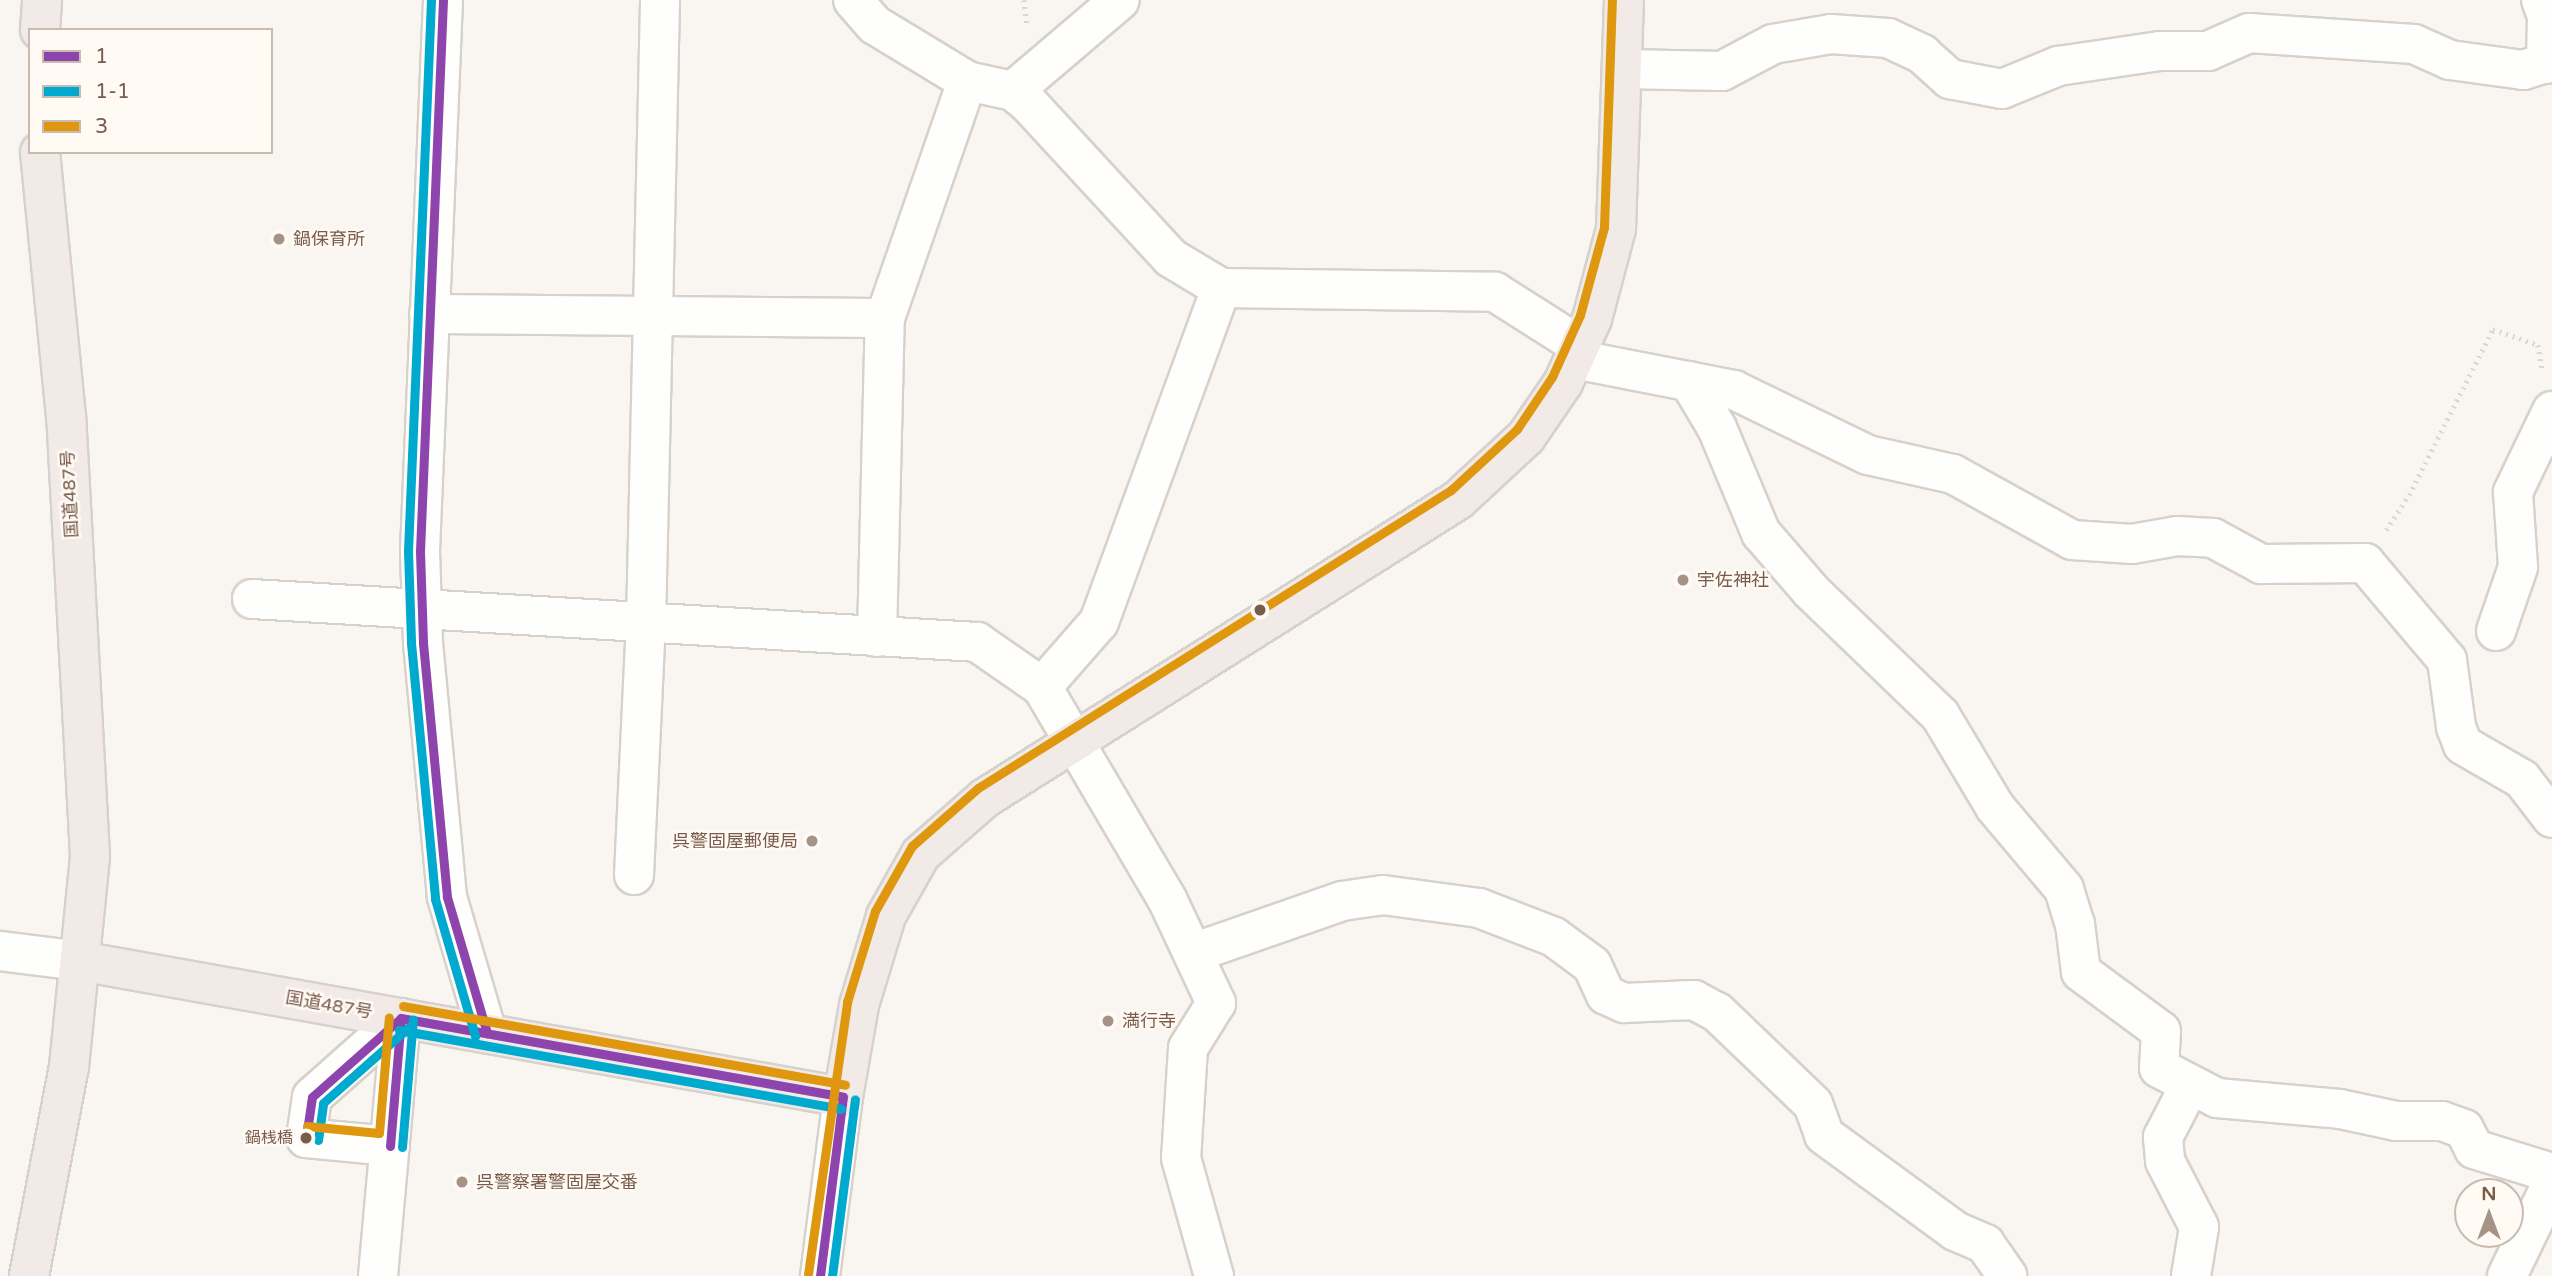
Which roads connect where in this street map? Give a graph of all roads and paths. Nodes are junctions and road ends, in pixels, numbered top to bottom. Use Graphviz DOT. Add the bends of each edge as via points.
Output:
graph roads {
  1 [pos="443,0"];
  2 [pos="660,0"];
  3 [pos="830,0"];
  4 [pos="1119,0"];
  5 [pos="1624,0"];
  6 [pos="2541,0"];
  7 [pos="864,12"];
  8 [pos="2549,63"];
  9 [pos="1623,69"];
  10 [pos="967,80"];
  11 [pos="1013,91"];
  12 [pos="40,154"];
  13 [pos="1221,288"];
  14 [pos="429,314"];
  15 [pos="653,316"];
  16 [pos="885,318"];
  17 [pos="1577,353"];
  18 [pos="2552,378"];
  19 [pos="1689,381"];
  20 [pos="2552,411"];
  21 [pos="2365,563"];
  22 [pos="252,598"];
  23 [pos="422,612"];
  24 [pos="646,624"];
  25 [pos="2497,631"];
  26 [pos="877,637"];
  27 [pos="1042,687"];
  28 [pos="1073,741"];
  29 [pos="2552,818"];
  30 [pos="634,875"];
  31 [pos="0,951"];
  32 [pos="1193,953"];
  33 [pos="79,961"];
  34 [pos="401,1018"];
  35 [pos="487,1033"];
  36 [pos="2190,1085"];
  37 [pos="843,1097"];
  38 [pos="390,1146"];
  39 [pos="2552,1173"];
  40 [pos="2552,1183"];
  41 [pos="29,1276"];
  42 [pos="378,1276"];
  43 [pos="820,1276"];
  44 [pos="1214,1276"];
  45 [pos="2007,1276"];
  46 [pos="2191,1276"];
  47 [pos="2507,1276"];
  1 -- 14 [label="street"];
  2 -- 15 [label="street"];
  3 -- 7 [label="street"];
  4 -- 11 [label="street"];
  5 -- 9 [label="highway"];
  6 -- 8 [label="street" via="2547,16"];
  7 -- 10 [label="street"];
  8 -- 9 [label="street" via="2523,70 2450,60 2414,44 2249,33 2208,51 2160,51 2058,66 2002,89 1950,79 1922,54 1888,38 1831,34 1773,44 1722,71"];
  9 -- 17 [label="highway" via="1616,229 1592,319"];
  10 -- 11 [label="street"];
  10 -- 16 [label="street"];
  11 -- 13 [label="street" via="1171,258"];
  12 -- 33 [label="highway, 国道487号" via="66,417 90,856"];
  13 -- 17 [label="street" via="1495,292"];
  13 -- 27 [label="street" via="1099,622"];
  14 -- 15 [label="street"];
  14 -- 23 [label="street"];
  15 -- 16 [label="street"];
  15 -- 24 [label="street"];
  16 -- 26 [label="street"];
  17 -- 19 [label="street"];
  17 -- 28 [label="highway" via="1526,438 1458,500"];
  18 -- 21 [label="path" via="2543,374 2538,345 2493,329 2409,495"];
  19 -- 21 [label="street" via="1734,390 1868,456 1953,474 2072,540 2132,544 2177,536 2213,538 2261,564"];
  19 -- 36 [label="street" via="1717,428 1761,533 1811,591 1940,715 1995,807 2064,889 2075,924 2081,972 2161,1031 2159,1068"];
  20 -- 25 [label="street" via="2513,492 2518,567"];
  21 -- 29 [label="street" via="2447,660 2456,727 2463,745 2522,779"];
  22 -- 23 [label="street"];
  23 -- 24 [label="street"];
  23 -- 35 [label="street" via="447,897"];
  24 -- 26 [label="street"];
  24 -- 30 [label="street"];
  26 -- 27 [label="street" via="977,642"];
  27 -- 28 [label="street"];
  28 -- 32 [label="street" via="1168,901"];
  28 -- 37 [label="highway" via="985,798 921,854 886,916 859,1005"];
  31 -- 33 [label="street"];
  32 -- 44 [label="street" via="1216,1003 1188,1048 1181,1158"];
  32 -- 45 [label="street" via="1342,901 1383,895 1479,908 1554,937 1592,965 1606,995 1624,1003 1694,1000 1717,1012 1813,1104 1824,1135 1955,1231 1984,1244"];
  33 -- 34 [label="highway, 国道487号"];
  33 -- 41 [label="highway, 国道487号" via="69,1067"];
  34 -- 35 [label="highway, 国道487号"];
  34 -- 38 [label="street"];
  34 -- 38 [label="street" via="312,1097 306,1138"];
  35 -- 37 [label="highway, 国道487号"];
  36 -- 39 [label="street" via="2217,1098 2340,1109 2396,1121 2442,1121 2464,1129 2474,1149"];
  36 -- 46 [label="street" via="2163,1137 2165,1161 2199,1227"];
  37 -- 43 [label="street"];
  38 -- 42 [label="street"];
  40 -- 47 [label="street"];
}
